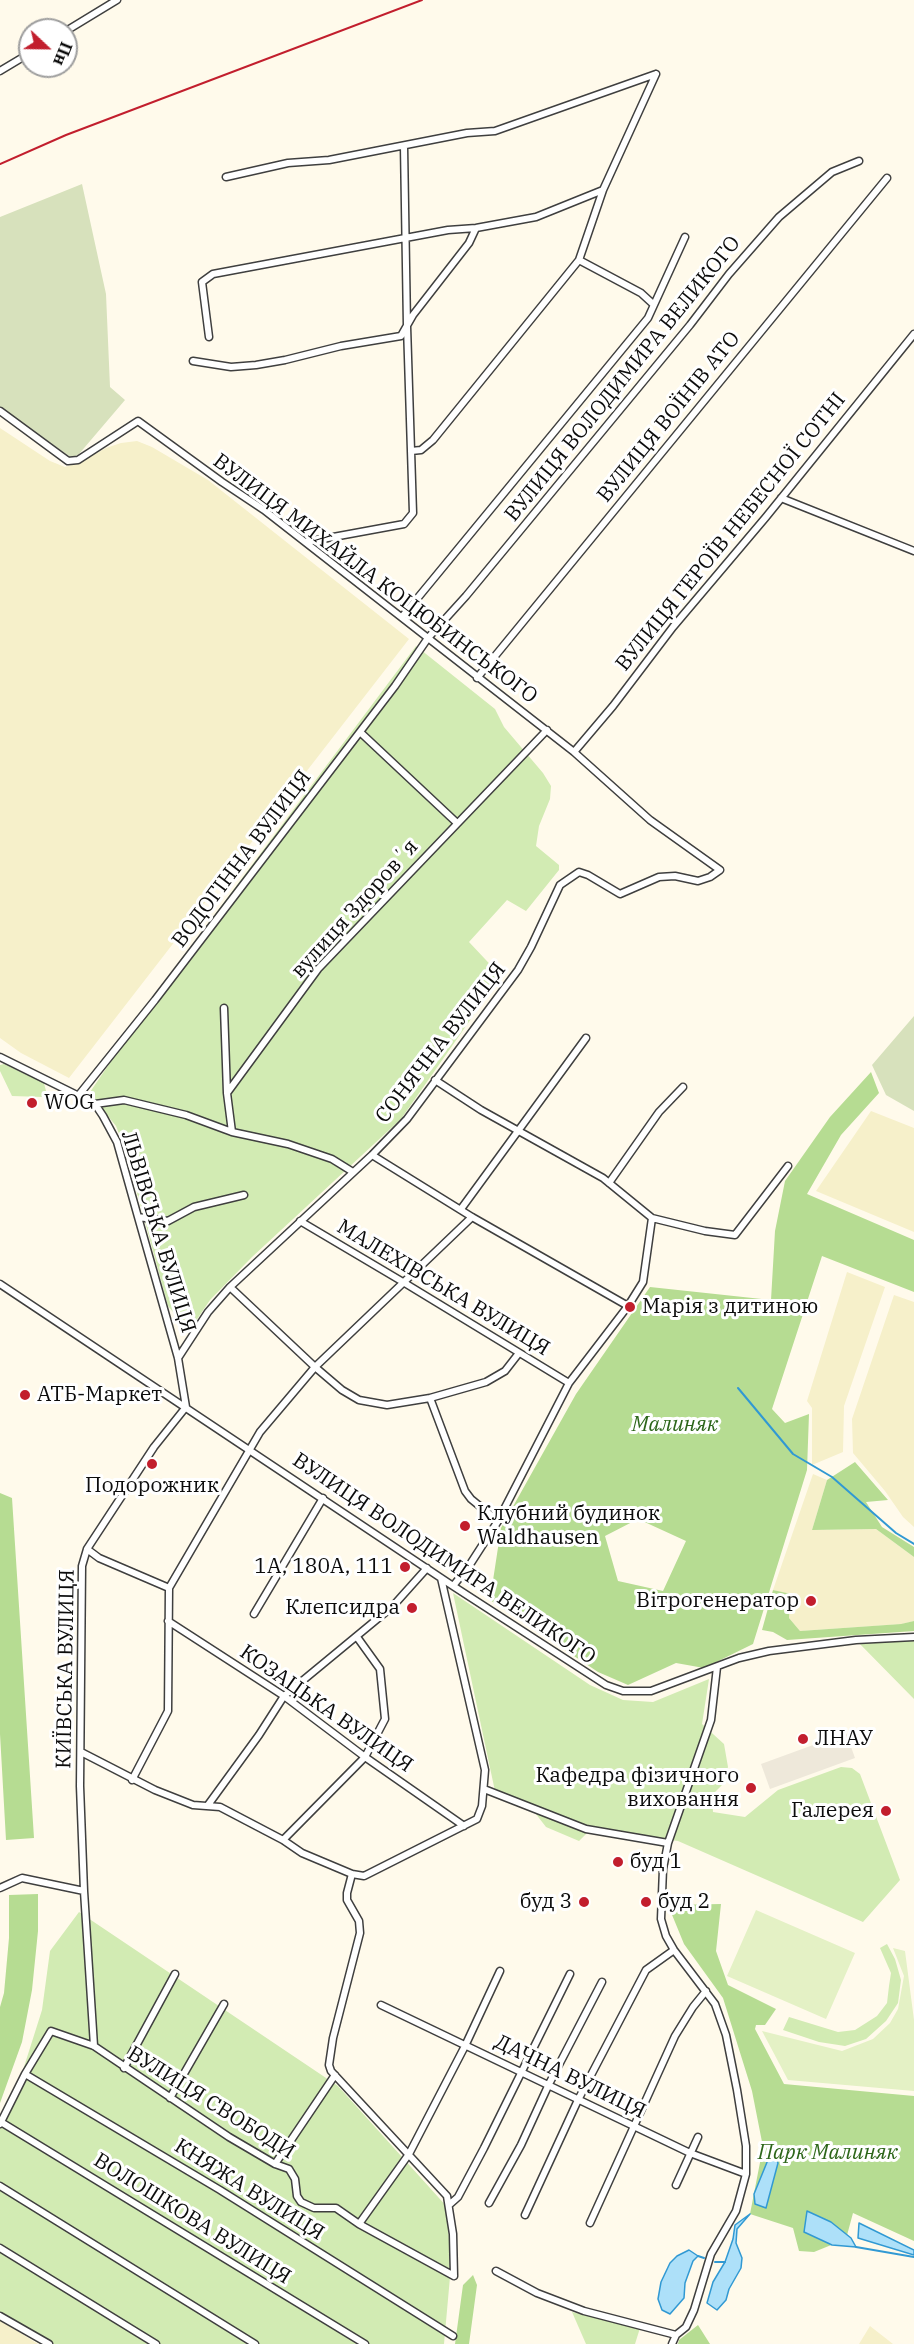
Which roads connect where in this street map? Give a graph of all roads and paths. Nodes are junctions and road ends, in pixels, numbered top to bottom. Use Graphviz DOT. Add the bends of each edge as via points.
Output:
graph roads {
  1 [pos="117,0"];
  2 [pos="78,24"];
  3 [pos="18,60"];
  4 [pos="0,71"];
  5 [pos="404,146"];
  6 [pos="859,161"];
  7 [pos="226,177"];
  8 [pos="887,178"];
  9 [pos="603,190"];
  10 [pos="476,228"];
  11 [pos="685,237"];
  12 [pos="405,239"];
  13 [pos="579,260"];
  14 [pos="653,304"];
  15 [pos="407,326"];
  16 [pos="914,334"];
  17 [pos="209,337"];
  18 [pos="194,361"];
  19 [pos="0,411"];
  20 [pos="411,452"];
  21 [pos="781,498"];
  22 [pos="306,542"];
  23 [pos="914,551"];
  24 [pos="402,617"];
  25 [pos="428,638"];
  26 [pos="477,677"];
  27 [pos="547,730"];
  28 [pos="360,732"];
  29 [pos="574,752"];
  30 [pos="457,823"];
  31 [pos="620,894"];
  32 [pos="224,1008"];
  33 [pos="586,1038"];
  34 [pos="0,1057"];
  35 [pos="435,1080"];
  36 [pos="683,1087"];
  37 [pos="227,1093"];
  38 [pos="78,1096"];
  39 [pos="95,1104"];
  40 [pos="518,1130"];
  41 [pos="232,1132"];
  42 [pos="372,1155"];
  43 [pos="788,1166"];
  44 [pos="353,1172"];
  45 [pos="609,1183"];
  46 [pos="244,1195"];
  47 [pos="460,1209"];
  48 [pos="138,1217"];
  49 [pos="472,1217"];
  50 [pos="651,1218"];
  51 [pos="300,1221"];
  52 [pos="403,1282"];
  53 [pos="0,1284"];
  54 [pos="230,1287"];
  55 [pos="628,1306"];
  56 [pos="519,1353"];
  57 [pos="178,1358"];
  58 [pos="315,1367"];
  59 [pos="569,1383"];
  60 [pos="430,1398"];
  61 [pos="186,1407"];
  62 [pos="250,1450"];
  63 [pos="323,1498"];
  64 [pos="498,1521"];
  65 [pos="87,1549"];
  66 [pos="427,1568"];
  67 [pos="441,1577"];
  68 [pos="453,1586"];
  69 [pos="169,1588"];
  70 [pos="254,1614"];
  71 [pos="168,1621"];
  72 [pos="357,1637"];
  73 [pos="914,1637"];
  74 [pos="717,1667"];
  75 [pos="284,1696"];
  76 [pos="81,1752"];
  77 [pos="365,1757"];
  78 [pos="132,1779"];
  79 [pos="484,1789"];
  80 [pos="208,1805"];
  81 [pos="464,1826"];
  82 [pos="283,1840"];
  83 [pos="668,1844"];
  84 [pos="352,1874"];
  85 [pos="0,1888"];
  86 [pos="84,1891"];
  87 [pos="674,1950"];
  88 [pos="500,1971"];
  89 [pos="175,1974"];
  90 [pos="570,1974"];
  91 [pos="602,1982"];
  92 [pos="706,1991"];
  93 [pos="224,2004"];
  94 [pos="381,2005"];
  95 [pos="94,2046"];
  96 [pos="465,2046"];
  97 [pos="124,2068"];
  98 [pos="521,2072"];
  99 [pos="26,2074"];
  100 [pos="334,2075"];
  101 [pos="549,2084"];
  102 [pos="170,2098"];
  103 [pos="578,2100"];
  104 [pos="0,2123"];
  105 [pos="635,2127"];
  106 [pos="698,2137"];
  107 [pos="690,2153"];
  108 [pos="409,2154"];
  109 [pos="274,2164"];
  110 [pos="747,2174"];
  111 [pos="676,2185"];
  112 [pos="0,2186"];
  113 [pos="489,2203"];
  114 [pos="449,2205"];
  115 [pos="525,2215"];
  116 [pos="590,2223"];
  117 [pos="358,2224"];
  118 [pos="0,2248"];
  119 [pos="496,2271"];
  120 [pos="0,2316"];
  121 [pos="676,2335"];
  122 [pos="453,2336"];
  123 [pos="42,2342"];
  124 [pos="49,2344"];
  125 [pos="156,2344"];
  126 [pos="255,2344"];
  127 [pos="365,2344"];
  128 [pos="672,2344"];
  1 -- 2 [label="street"];
  3 -- 4 [label="street"];
  5 -- 7 [label="street" via="288,163"];
  5 -- 9 [label="street" via="504,128 656,74"];
  5 -- 12 [label="street"];
  6 -- 25 [label="street, ВУЛИЦЯ ВОЛОДИМИРА ВЕЛИКОГО" via="832,172 779,217"];
  8 -- 26 [label="street, ВУЛИЦЯ ВОЇНІВ АТО"];
  9 -- 10 [label="street" via="536,217"];
  9 -- 13 [label="street"];
  10 -- 12 [label="street"];
  10 -- 15 [label="street"];
  11 -- 14 [label="street, ВУЛИЦЯ ВОЛОДИМИРА ВЕЛИКОГО"];
  12 -- 15 [label="street"];
  12 -- 17 [label="street" via="213,274 202,282"];
  13 -- 14 [label="street" via="641,293"];
  13 -- 20 [label="street" via="434,440"];
  14 -- 24 [label="street, ВУЛИЦЯ ВОЛОДИМИРА ВЕЛИКОГО" via="648,318 625,348"];
  15 -- 18 [label="street" via="401,336 285,360 231,367"];
  15 -- 20 [label="street"];
  16 -- 21 [label="street, ВУЛИЦЯ ГЕРОЇВ НЕБЕСНОЇ СОТНІ"];
  19 -- 22 [label="street, ВУЛИЦЯ МИХАЙЛА КОЦЮБИНСЬКОГО" via="68,461 78,460 138,421"];
  20 -- 22 [label="street" via="413,513 404,524"];
  21 -- 23 [label="street"];
  21 -- 29 [label="street, ВУЛИЦЯ ГЕРОЇВ НЕБЕСНОЇ СОТНІ"];
  22 -- 24 [label="street, ВУЛИЦЯ МИХАЙЛА КОЦЮБИНСЬКОГО"];
  24 -- 25 [label="street, ВУЛИЦЯ МИХАЙЛА КОЦЮБИНСЬКОГО"];
  25 -- 26 [label="street, ВУЛИЦЯ МИХАЙЛА КОЦЮБИНСЬКОГО"];
  25 -- 28 [label="street, ВОДОГІННА ВУЛИЦЯ"];
  26 -- 27 [label="street, ВУЛИЦЯ МИХАЙЛА КОЦЮБИНСЬКОГО"];
  27 -- 29 [label="street, ВУЛИЦЯ МИХАЙЛА КОЦЮБИНСЬКОГО"];
  27 -- 30 [label="street, вулиця Здоровʼя"];
  28 -- 30 [label="street"];
  28 -- 38 [label="street, ВОДОГІННА ВУЛИЦЯ"];
  29 -- 31 [label="street, ВУЛИЦЯ МИХАЙЛА КОЦЮБИНСЬКОГО" via="650,820 720,870 698,881 659,877"];
  30 -- 37 [label="street, вулиця Здоровʼя" via="318,969"];
  31 -- 35 [label="street, СОНЯЧНА ВУЛИЦЯ" via="579,873 560,885 518,970"];
  32 -- 37 [label="street"];
  33 -- 40 [label="street"];
  34 -- 38 [label="street"];
  35 -- 40 [label="street"];
  35 -- 42 [label="street, СОНЯЧНА ВУЛИЦЯ" via="407,1119"];
  36 -- 45 [label="street" via="659,1112"];
  37 -- 41 [label="street"];
  38 -- 39 [label="street"];
  39 -- 41 [label="street" via="124,1100"];
  39 -- 48 [label="street, ЛЬВІВСЬКА ВУЛИЦЯ" via="117,1142"];
  40 -- 45 [label="street"];
  40 -- 47 [label="street"];
  41 -- 44 [label="street" via="299,1148 332,1159"];
  42 -- 44 [label="street, СОНЯЧНА ВУЛИЦЯ"];
  42 -- 47 [label="street"];
  43 -- 50 [label="street" via="735,1235 705,1232"];
  44 -- 51 [label="street, СОНЯЧНА ВУЛИЦЯ"];
  45 -- 50 [label="street"];
  46 -- 48 [label="street" via="194,1207 168,1221"];
  47 -- 49 [label="street"];
  48 -- 57 [label="street, ЛЬВІВСЬКА ВУЛИЦЯ"];
  49 -- 52 [label="street"];
  49 -- 55 [label="street"];
  50 -- 55 [label="street" via="643,1282"];
  51 -- 52 [label="street, МАЛЕХІВСЬКА ВУЛИЦЯ"];
  51 -- 54 [label="street, СОНЯЧНА ВУЛИЦЯ"];
  52 -- 56 [label="street, МАЛЕХІВСЬКА ВУЛИЦЯ"];
  52 -- 58 [label="street"];
  53 -- 61 [label="street, ВУЛИЦЯ ВОЛОДИМИРА ВЕЛИКОГО"];
  54 -- 57 [label="street, СОНЯЧНА ВУЛИЦЯ"];
  54 -- 58 [label="street"];
  55 -- 59 [label="street"];
  56 -- 59 [label="street, МАЛЕХІВСЬКА ВУЛИЦЯ"];
  56 -- 60 [label="street" via="505,1371 486,1382"];
  57 -- 61 [label="street, ЛЬВІВСЬКА ВУЛИЦЯ"];
  58 -- 60 [label="street" via="359,1400 387,1405"];
  58 -- 62 [label="street" via="260,1432"];
  59 -- 64 [label="street"];
  60 -- 64 [label="street" via="465,1491"];
  61 -- 62 [label="street, ВУЛИЦЯ ВОЛОДИМИРА ВЕЛИКОГО"];
  61 -- 65 [label="street, КИЇВСЬКА ВУЛИЦЯ"];
  62 -- 63 [label="street, ВУЛИЦЯ ВОЛОДИМИРА ВЕЛИКОГО"];
  62 -- 69 [label="street"];
  63 -- 66 [label="street, ВУЛИЦЯ ВОЛОДИМИРА ВЕЛИКОГО"];
  63 -- 70 [label="street"];
  64 -- 68 [label="street"];
  65 -- 69 [label="street"];
  65 -- 76 [label="street, КИЇВСЬКА ВУЛИЦЯ" via="82,1566"];
  66 -- 67 [label="street, ВУЛИЦЯ ВОЛОДИМИРА ВЕЛИКОГО"];
  66 -- 72 [label="street" via="393,1606"];
  67 -- 68 [label="street, ВУЛИЦЯ ВОЛОДИМИРА ВЕЛИКОГО"];
  67 -- 79 [label="street" via="485,1770"];
  68 -- 74 [label="street, ВУЛИЦЯ ВОЛОДИМИРА ВЕЛИКОГО" via="606,1685 651,1691"];
  69 -- 71 [label="street"];
  71 -- 75 [label="street, КОЗАЦЬКА ВУЛИЦЯ"];
  71 -- 78 [label="street" via="168,1711"];
  72 -- 75 [label="street"];
  72 -- 77 [label="street" via="380,1670 385,1719"];
  73 -- 74 [label="street, ВУЛИЦЯ ВОЛОДИМИРА ВЕЛИКОГО" via="771,1650"];
  74 -- 83 [label="street" via="711,1720"];
  75 -- 77 [label="street, КОЗАЦЬКА ВУЛИЦЯ"];
  75 -- 80 [label="street"];
  76 -- 78 [label="street"];
  76 -- 86 [label="street, КИЇВСЬКА ВУЛИЦЯ"];
  77 -- 81 [label="street, КОЗАЦЬКА ВУЛИЦЯ"];
  77 -- 82 [label="street"];
  78 -- 80 [label="street" via="193,1805"];
  79 -- 81 [label="street" via="477,1819"];
  79 -- 83 [label="street" via="586,1829"];
  80 -- 82 [label="street" via="220,1807"];
  81 -- 84 [label="street" via="364,1876"];
  82 -- 84 [label="street" via="302,1853"];
  83 -- 87 [label="street" via="661,1919"];
  84 -- 100 [label="street" via="347,1893 360,1933 330,2052 329,2065"];
  85 -- 86 [label="street" via="22,1878"];
  86 -- 95 [label="street, КИЇВСЬКА ВУЛИЦЯ"];
  87 -- 92 [label="street"];
  87 -- 103 [label="street" via="646,1970"];
  88 -- 96 [label="street"];
  89 -- 97 [label="street"];
  90 -- 98 [label="street"];
  91 -- 101 [label="street"];
  92 -- 105 [label="street" via="675,2036"];
  92 -- 110 [label="street" via="726,2035 746,2146"];
  93 -- 102 [label="street"];
  94 -- 96 [label="street, ДАЧНА ВУЛИЦЯ"];
  95 -- 97 [label="street, ВУЛИЦЯ СВОБОДИ"];
  95 -- 99 [label="street" via="51,2031"];
  96 -- 98 [label="street, ДАЧНА ВУЛИЦЯ"];
  96 -- 108 [label="street"];
  97 -- 102 [label="street, ВУЛИЦЯ СВОБОДИ"];
  98 -- 101 [label="street, ДАЧНА ВУЛИЦЯ"];
  98 -- 114 [label="street" via="458,2197"];
  99 -- 104 [label="street"];
  99 -- 122 [label="street, КНЯЖА ВУЛИЦЯ"];
  100 -- 108 [label="street"];
  100 -- 109 [label="street"];
  101 -- 103 [label="street, ДАЧНА ВУЛИЦЯ"];
  101 -- 113 [label="street"];
  102 -- 109 [label="street, ВУЛИЦЯ СВОБОДИ"];
  103 -- 105 [label="street, ДАЧНА ВУЛИЦЯ"];
  103 -- 115 [label="street"];
  104 -- 127 [label="street, ВОЛОШКОВА ВУЛИЦЯ"];
  105 -- 107 [label="street, ДАЧНА ВУЛИЦЯ"];
  105 -- 116 [label="street"];
  106 -- 107 [label="street"];
  107 -- 110 [label="street, ДАЧНА ВУЛИЦЯ"];
  107 -- 111 [label="street"];
  108 -- 114 [label="street" via="442,2189"];
  108 -- 117 [label="street"];
  109 -- 117 [label="street, ВУЛИЦЯ СВОБОДИ" via="290,2169 301,2202 314,2208 336,2208"];
  110 -- 121 [label="street" via="736,2211 711,2254 694,2310 684,2330"];
  112 -- 126 [label="street"];
  114 -- 117 [label="street, ВУЛИЦЯ СВОБОДИ" via="454,2276"];
  118 -- 125 [label="street"];
  119 -- 121 [label="street" via="537,2293 584,2310"];
  120 -- 123 [label="street"];
  121 -- 128 [label="street"];
  123 -- 124 [label="street"];
}
